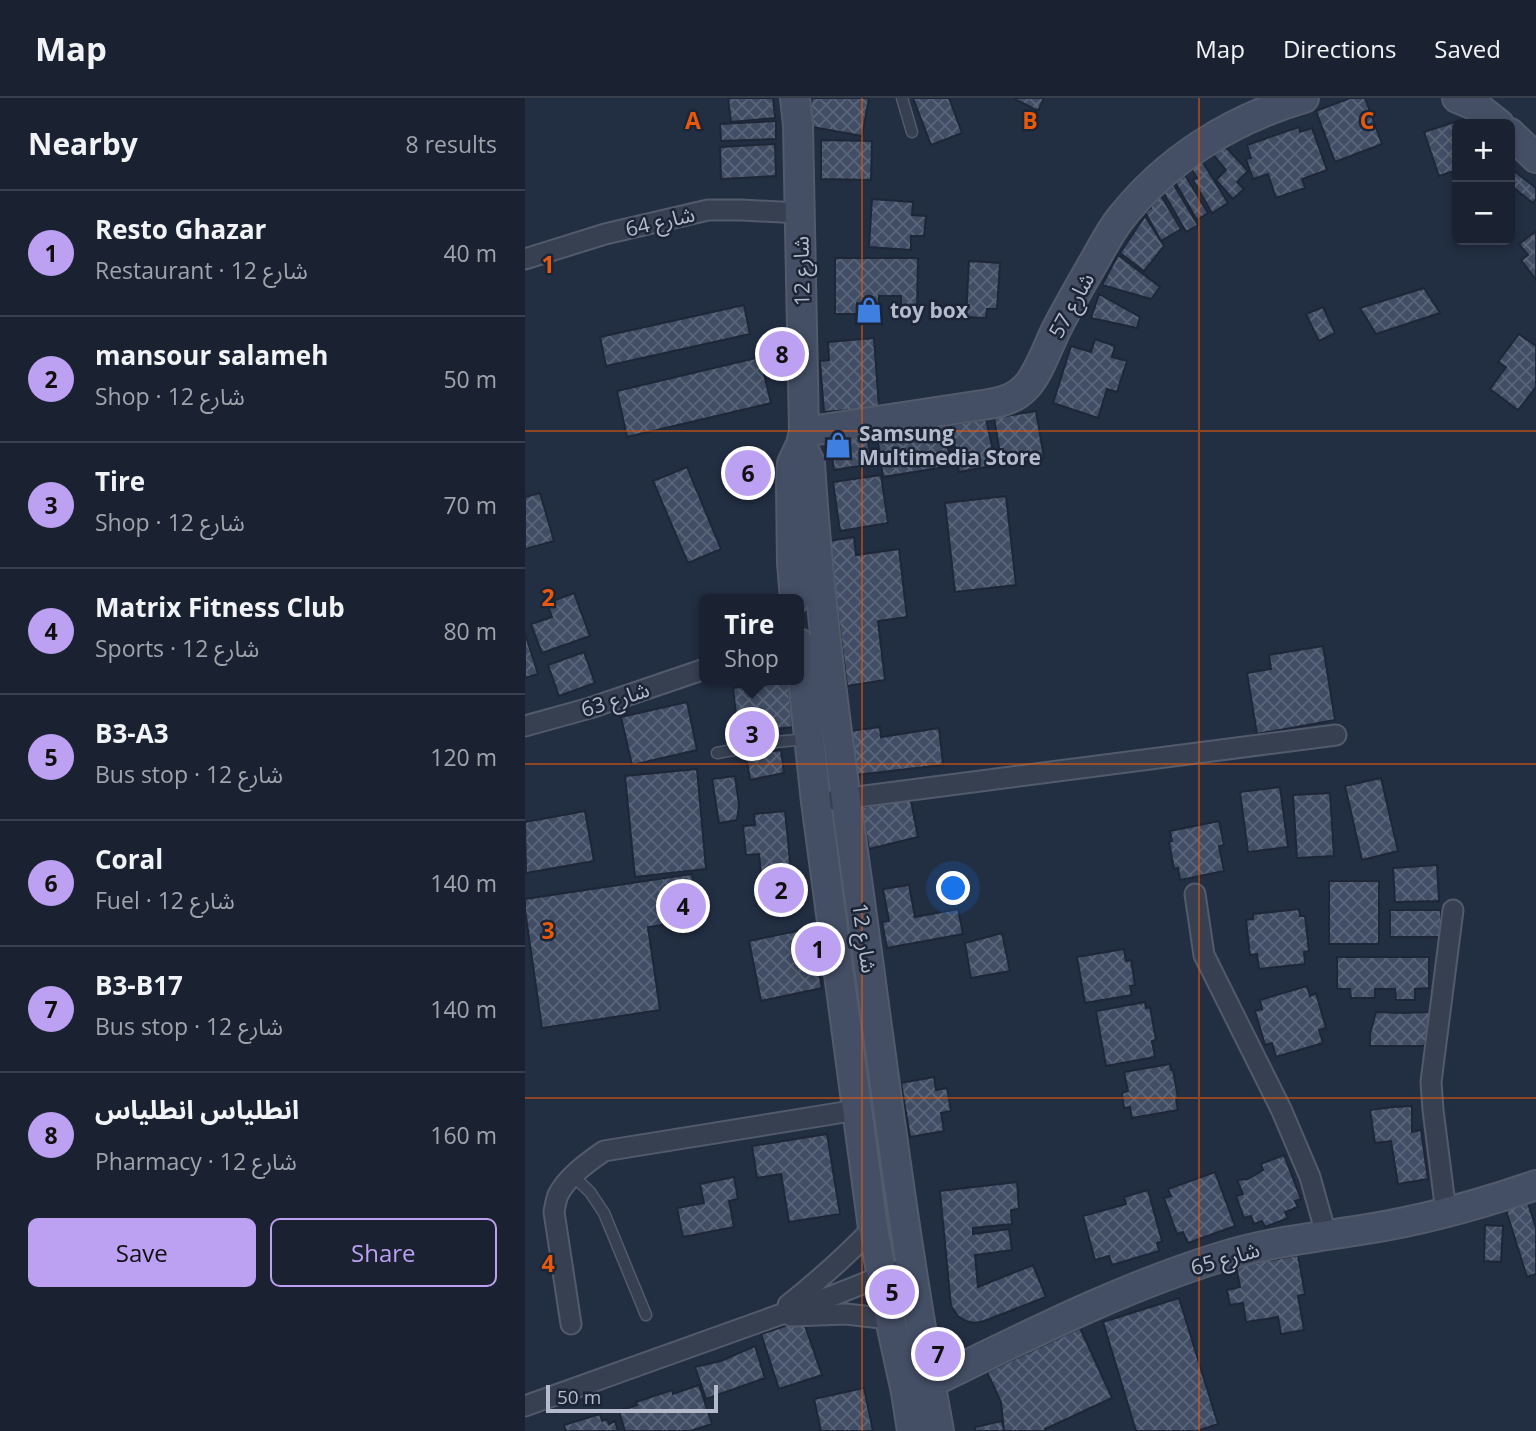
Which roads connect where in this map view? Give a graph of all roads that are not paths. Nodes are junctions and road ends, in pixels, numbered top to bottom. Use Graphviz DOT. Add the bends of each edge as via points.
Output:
graph roads {
  1 [pos="795,98"];
  2 [pos="902,98"];
  3 [pos="1458,98"];
  4 [pos="1300,99"];
  5 [pos="1493,119"];
  6 [pos="912,132"];
  7 [pos="1515,138"];
  8 [pos="1536,158"];
  9 [pos="799,213"];
  10 [pos="525,259"];
  11 [pos="803,438"];
  12 [pos="795,594"];
  13 [pos="811,632"];
  14 [pos="699,671"];
  15 [pos="803,685"];
  16 [pos="525,726"];
  17 [pos="1336,735"];
  18 [pos="809,739"];
  19 [pos="717,752"];
  20 [pos="846,799"];
  21 [pos="816,802"];
  22 [pos="1195,894"];
  23 [pos="1453,910"];
  24 [pos="857,1110"];
  25 [pos="573,1176"];
  26 [pos="1536,1185"];
  27 [pos="1446,1212"];
  28 [pos="873,1228"];
  29 [pos="1326,1234"];
  30 [pos="911,1267"];
  31 [pos="882,1276"];
  32 [pos="646,1315"];
  33 [pos="773,1316"];
  34 [pos="890,1319"];
  35 [pos="571,1324"];
  36 [pos="918,1388"];
  37 [pos="525,1406"];
  38 [pos="912,1431"];
  39 [pos="939,1431"];
  1 -- 9 [label="street, شارع 12"];
  2 -- 6 [label="lane"];
  3 -- 5 [label="street"];
  4 -- 11 [label="street, شارع 57" via="1211,138 1139,197 1109,235 1029,384 1018,395 1004,402"];
  7 -- 8 [label="street"];
  9 -- 10 [label="street, شارع 64" via="708,210"];
  9 -- 11 [label="street, شارع 12"];
  11 -- 12 [label="street, شارع 12" via="792,463"];
  11 -- 13 [label="street, شارع 12" via="810,463"];
  13 -- 20 [label="street, شارع 12"];
  14 -- 16 [label="street, شارع 63"];
  15 -- 18 [label="street, شارع 12"];
  17 -- 20 [label="street"];
  18 -- 19 [label="lane"];
  18 -- 21 [label="street, شارع 12"];
  20 -- 21 [label="street"];
  20 -- 30 [label="street, شارع 12"];
  21 -- 24 [label="street, شارع 12"];
  22 -- 29 [label="street" via="1204,954 1310,1177"];
  23 -- 27 [label="street" via="1431,1082"];
  24 -- 25 [label="street" via="604,1151"];
  24 -- 28 [label="street, شارع 12"];
  25 -- 32 [label="lane" via="604,1213"];
  25 -- 35 [label="street" via="558,1195 554,1212"];
  26 -- 27 [label="street, شارع 65"];
  27 -- 29 [label="street, شارع 65"];
  28 -- 31 [label="street, شارع 12"];
  28 -- 33 [label="street" via="842,1260"];
  29 -- 36 [label="street, شارع 65" via="1222,1256 1163,1278"];
  30 -- 31 [label="street"];
  30 -- 36 [label="street, شارع 12"];
  31 -- 33 [label="street"];
  31 -- 34 [label="street, شارع 12"];
  33 -- 34 [label="street" via="846,1314"];
  33 -- 37 [label="street"];
  34 -- 36 [label="street, شارع 12"];
  36 -- 38 [label="street, شارع 12"];
  36 -- 39 [label="street, شارع 12"];
}
